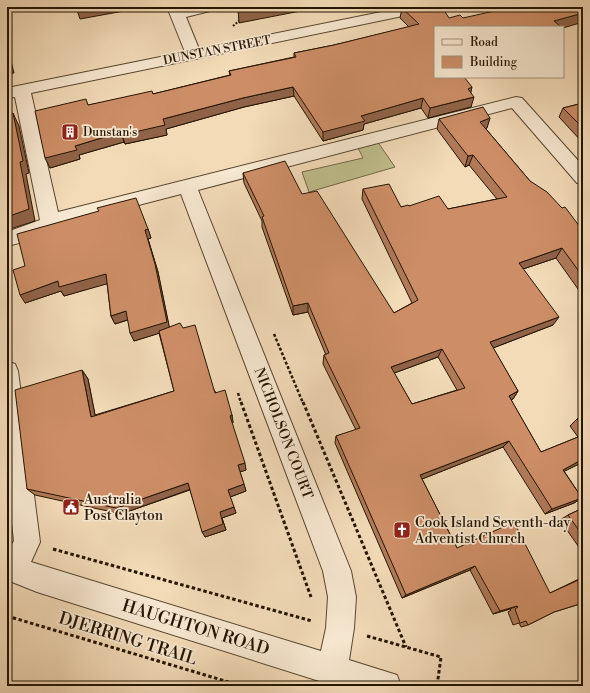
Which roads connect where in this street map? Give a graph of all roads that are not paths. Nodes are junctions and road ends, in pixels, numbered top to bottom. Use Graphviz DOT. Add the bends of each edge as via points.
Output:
graph roads {
  1 [pos="209,7"];
  2 [pos="427,7"];
  3 [pos="176,11"];
  4 [pos="194,54"];
  5 [pos="14,92"];
  6 [pos="583,178"];
  7 [pos="190,194"];
  8 [pos="50,221"];
  9 [pos="7,239"];
  10 [pos="7,371"];
  11 [pos="9,567"];
  12 [pos="332,670"];
  13 [pos="386,686"];
  1 -- 3 [label="street"];
  2 -- 4 [label="street, DUNSTAN STREET"];
  3 -- 4 [label="street"];
  4 -- 5 [label="street, DUNSTAN STREET"];
  5 -- 8 [label="street"];
  6 -- 7 [label="street" via="516,102"];
  7 -- 8 [label="street"];
  7 -- 12 [label="street, NICHOLSON COURT" via="338,571 342,597 340,628"];
  8 -- 9 [label="street" via="40,229"];
  10 -- 11 [label="street" via="27,542"];
  11 -- 12 [label="street, HAUGHTON ROAD"];
  12 -- 13 [label="street, HAUGHTON ROAD"];
}
